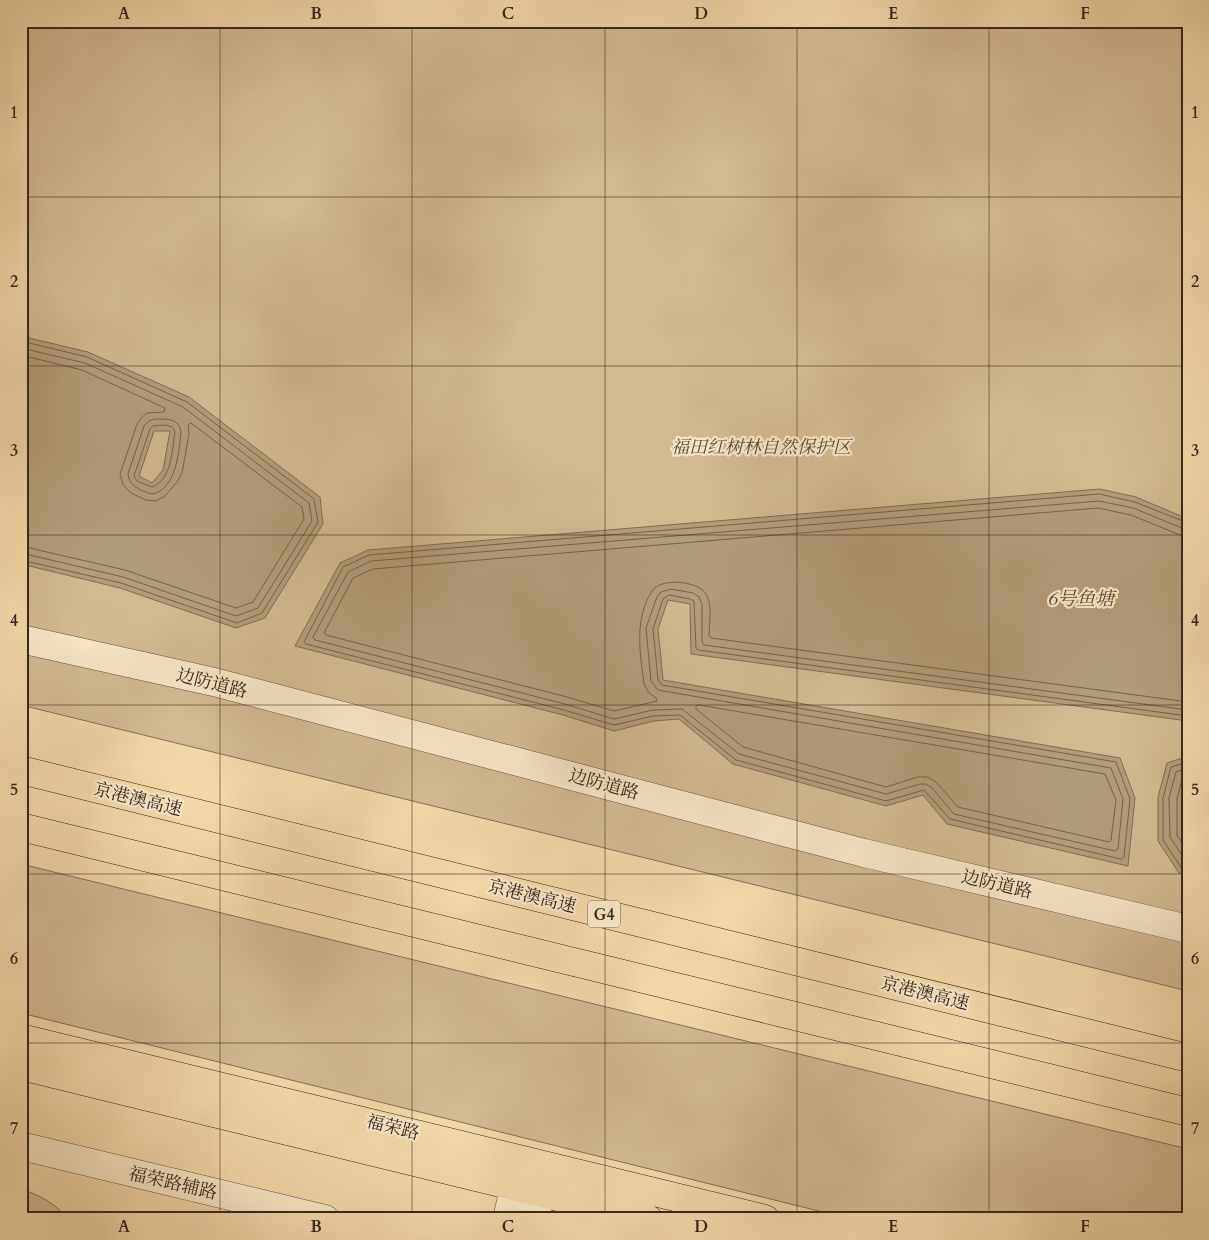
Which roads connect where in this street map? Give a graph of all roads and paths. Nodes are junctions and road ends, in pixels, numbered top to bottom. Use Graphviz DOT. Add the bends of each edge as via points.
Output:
graph roads {
  1 [pos="21,638"];
  2 [pos="21,770"];
  3 [pos="21,827"];
  4 [pos="1188,929"];
  5 [pos="21,1038"];
  6 [pos="1188,1058"];
  7 [pos="21,1066"];
  8 [pos="1188,1112"];
  9 [pos="21,1146"];
  10 [pos="521,1158"];
  11 [pos="548,1165"];
  12 [pos="515,1186"];
  13 [pos="542,1192"];
  14 [pos="325,1219"];
  15 [pos="507,1219"];
  16 [pos="535,1219"];
  17 [pos="648,1219"];
  18 [pos="765,1219"];
  1 -- 4 [label="street, 边防道路" via="214,682 864,853"];
  2 -- 6 [label="main road, 京港澳高速 / G4"];
  3 -- 8 [label="main road"];
  5 -- 10 [label="main road, 福荣路"];
  7 -- 12 [label="main road, 福荣路"];
  9 -- 14 [label="street, 福荣路辅路"];
  10 -- 11 [label="main road, 福荣路"];
  10 -- 12 [label="street"];
  11 -- 13 [label="street"];
  11 -- 18 [label="main road, 福荣路"];
  12 -- 13 [label="main road, 福荣路"];
  12 -- 15 [label="street"];
  13 -- 16 [label="street"];
  13 -- 17 [label="main road, 福荣路"];
}
